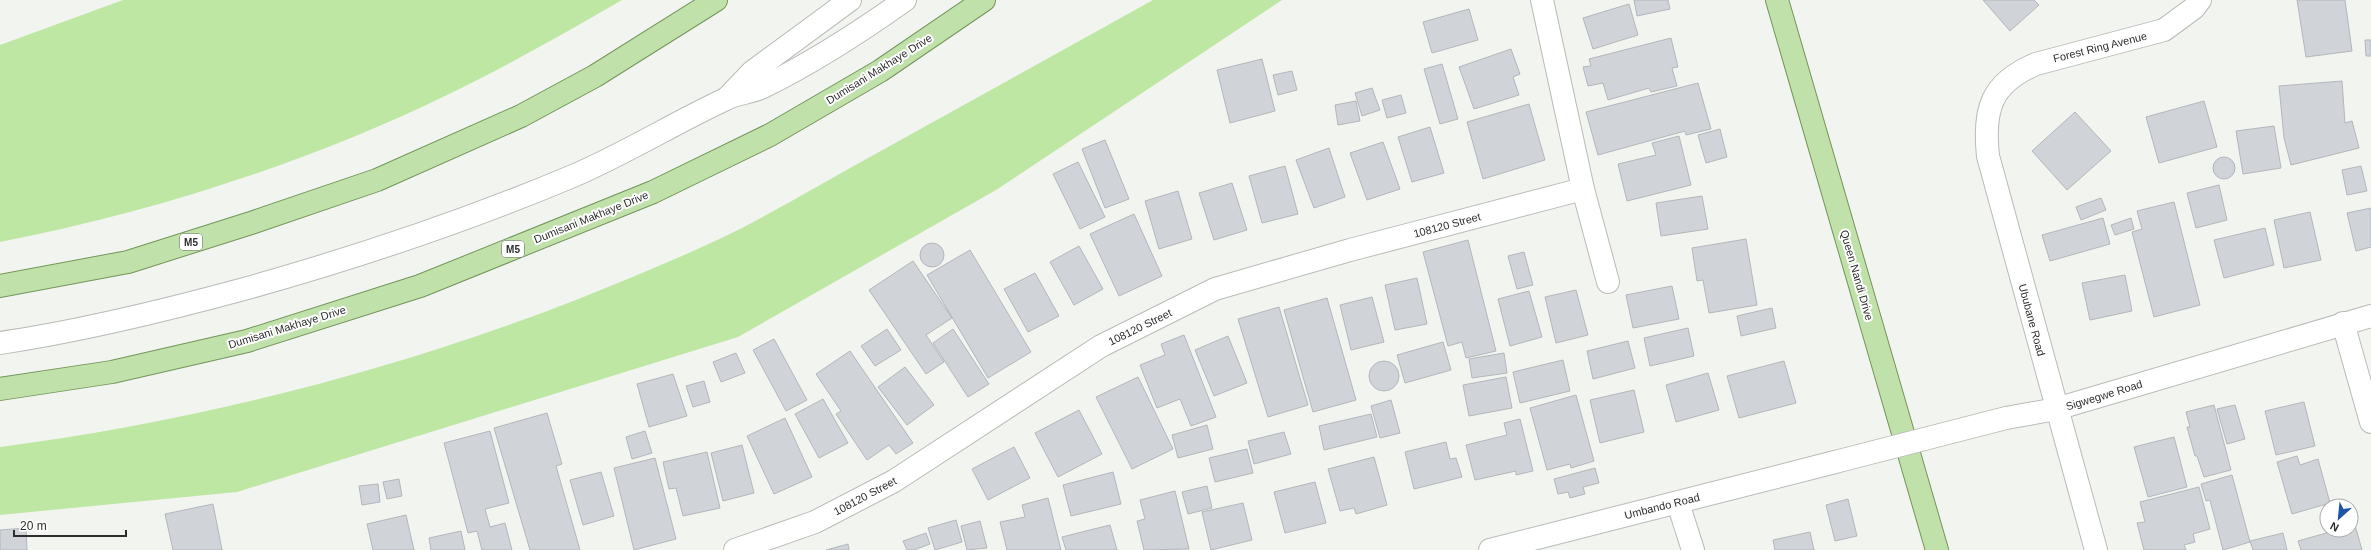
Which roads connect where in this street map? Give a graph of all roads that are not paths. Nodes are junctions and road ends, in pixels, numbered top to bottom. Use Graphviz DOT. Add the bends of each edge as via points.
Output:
graph roads {
  1 [pos="716,0"];
  2 [pos="850,0"];
  3 [pos="905,0"];
  4 [pos="984,0"];
  5 [pos="1542,0"];
  6 [pos="1777,0"];
  7 [pos="2200,0"];
  8 [pos="1998,89"];
  9 [pos="728,97"];
  10 [pos="1583,189"];
  11 [pos="1608,282"];
  12 [pos="0,286"];
  13 [pos="2371,316"];
  14 [pos="2343,323"];
  15 [pos="0,344"];
  16 [pos="0,389"];
  17 [pos="2056,409"];
  18 [pos="2371,422"];
  19 [pos="1835,462"];
  20 [pos="1678,502"];
  21 [pos="735,550"];
  22 [pos="1490,550"];
  23 [pos="1692,550"];
  24 [pos="1937,550"];
  25 [pos="2096,550"];
  1 -- 12 [label="main road, M5" via="595,76 521,116 377,180 251,224 128,262"];
  2 -- 9 [label="street" via="752,72"];
  3 -- 9 [label="street" via="825,52 761,88"];
  4 -- 16 [label="main road, Dumisani Makhaye Drive / M5" via="880,71 770,135 653,192 420,286 247,341 112,372"];
  5 -- 10 [label="street"];
  6 -- 24 [label="main road, Queen Nandi Drive"];
  7 -- 8 [label="street, Forest Ring Avenue" via="2194,8 2164,30 2036,64 2022,70"];
  8 -- 17 [label="street, Ububane Road" via="1990,103 1987,116 1988,156"];
  9 -- 15 [label="street" via="573,176 434,230 318,269 189,304 50,336"];
  10 -- 11 [label="street"];
  10 -- 21 [label="street, 108120 Street" via="1350,250 1215,289 1101,346 894,481 815,522"];
  13 -- 14 [label="street, Sigwegwe Road"];
  14 -- 17 [label="street, Sigwegwe Road"];
  14 -- 18 [label="street"];
  17 -- 19 [label="street, Sigwegwe Road, bridge" via="2006,418"];
  17 -- 25 [label="street, Ububane Road"];
  19 -- 20 [label="street, Umbando Road"];
  20 -- 22 [label="street, Umbando Road"];
  20 -- 23 [label="street"];
}
